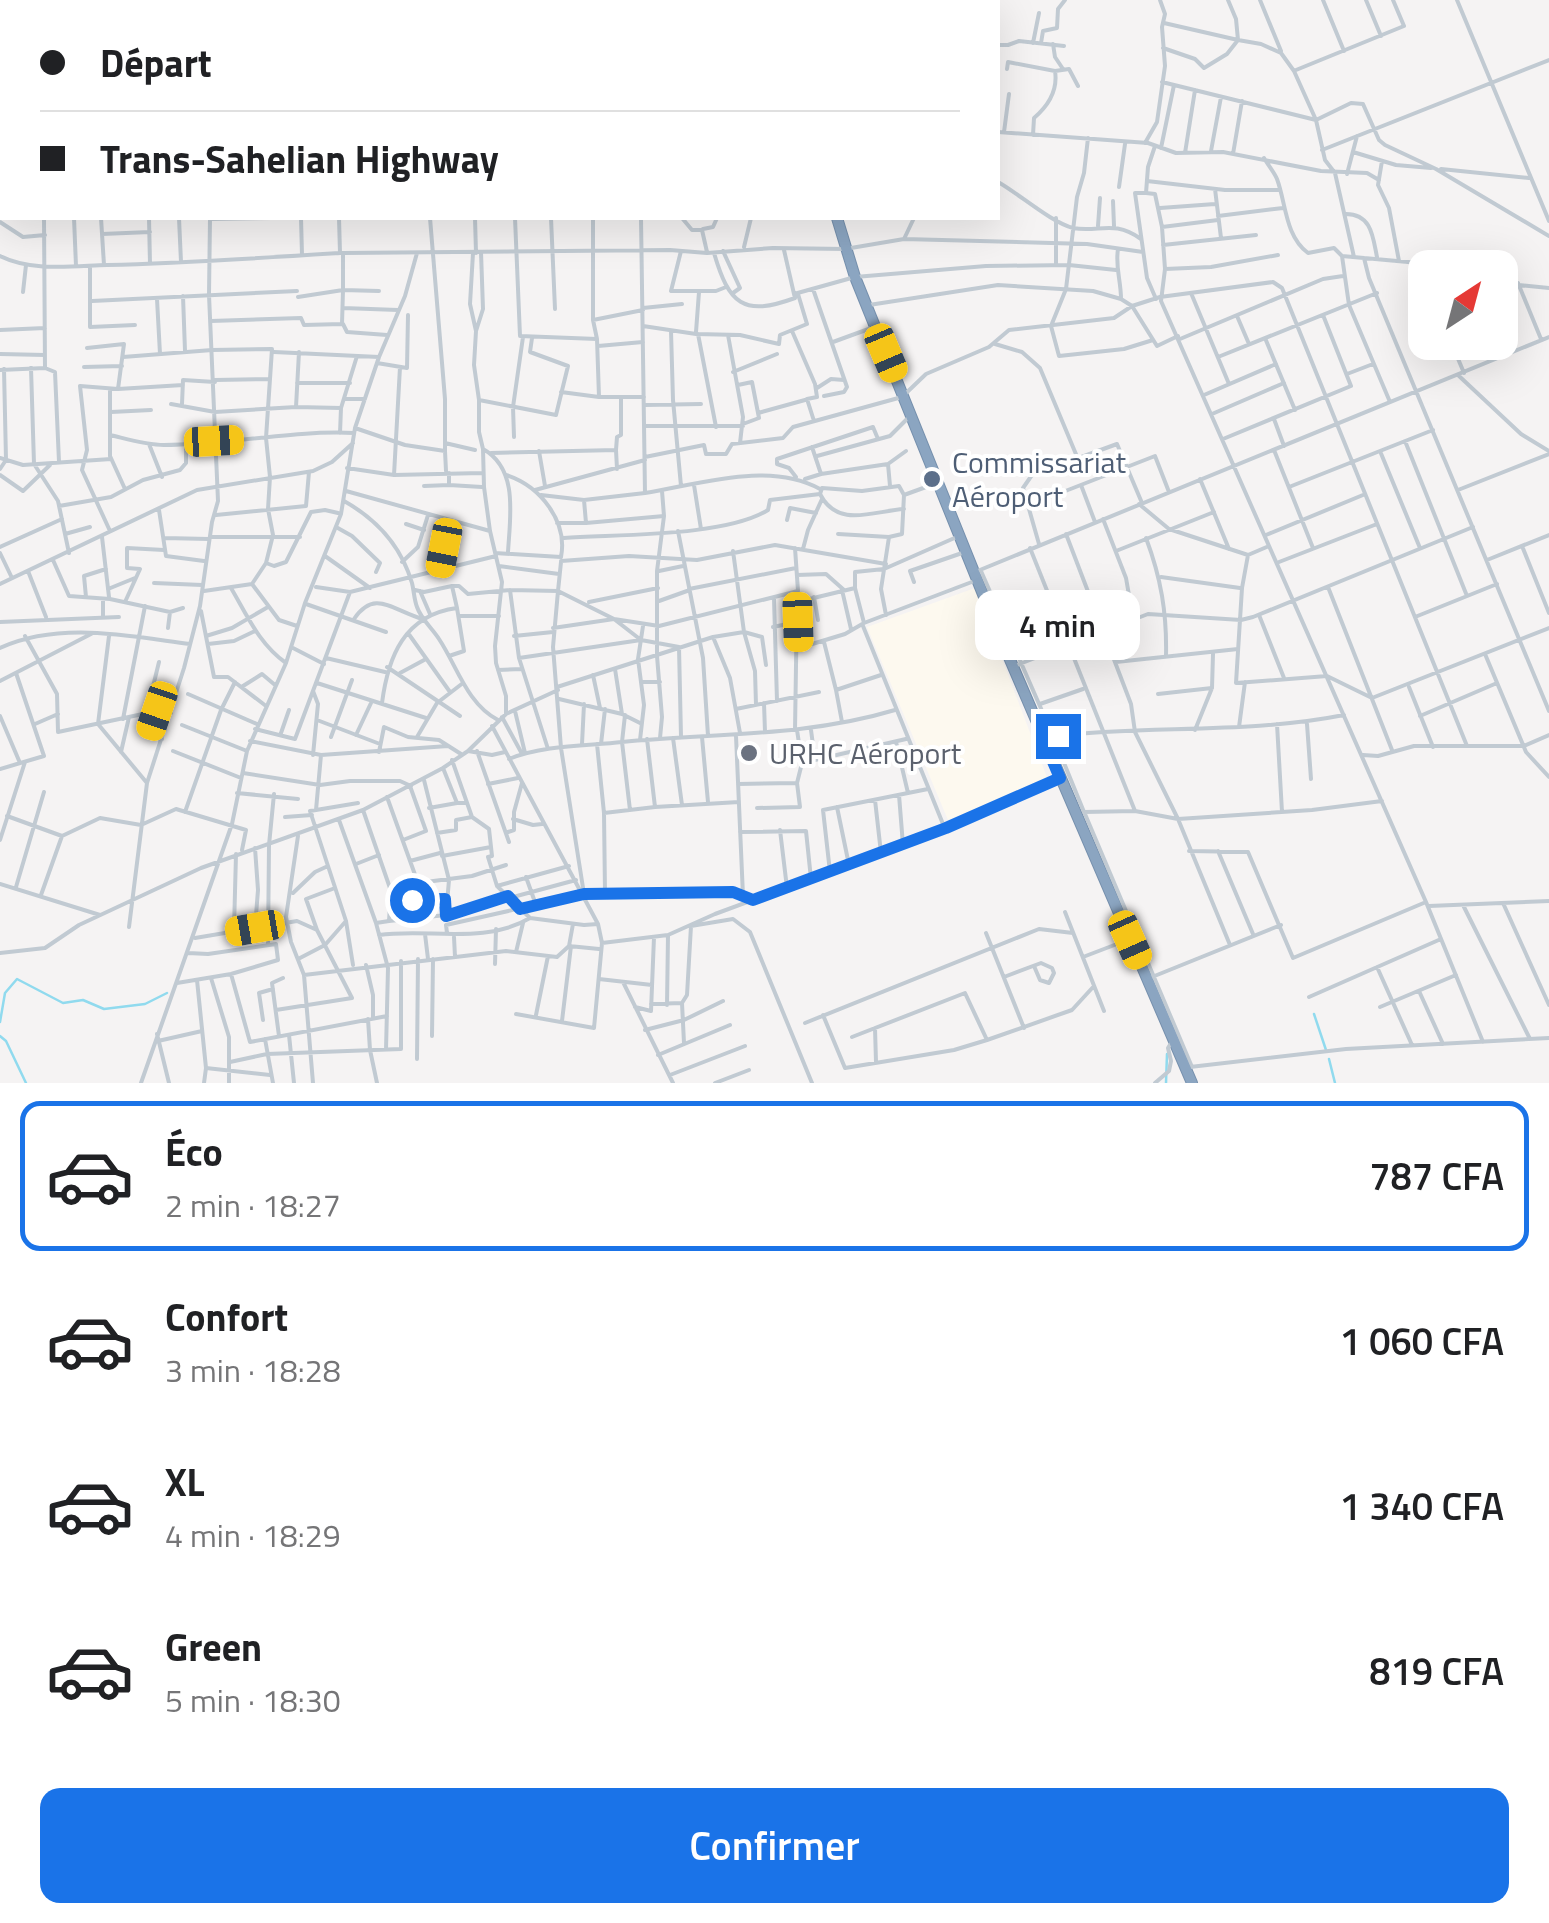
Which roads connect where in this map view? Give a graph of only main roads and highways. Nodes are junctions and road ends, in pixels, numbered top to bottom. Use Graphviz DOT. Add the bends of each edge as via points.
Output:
graph roads {
  1 [pos="838,220"];
  2 [pos="1192,1083"];
  1 -- 2 [label="highway" via="937,483"];
}
